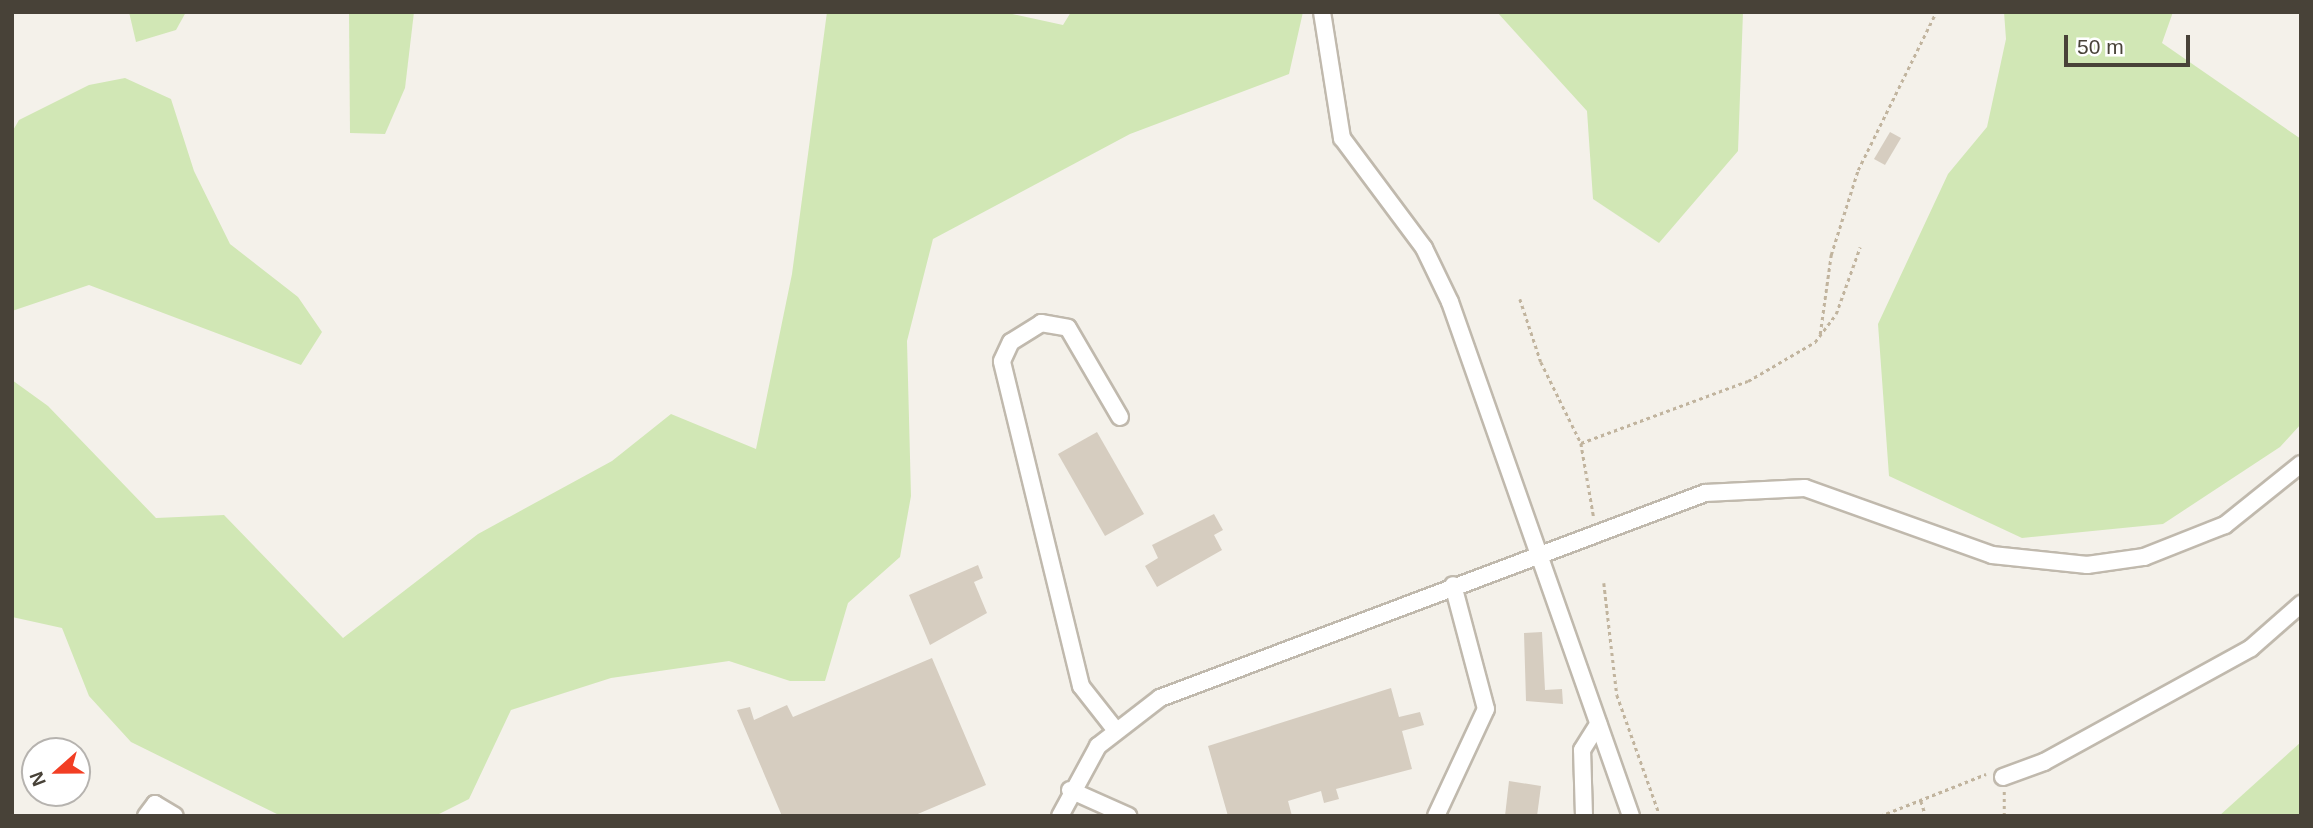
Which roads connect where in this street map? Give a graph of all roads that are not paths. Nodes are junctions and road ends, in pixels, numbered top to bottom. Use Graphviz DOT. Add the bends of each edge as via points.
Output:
graph roads {
  1 [pos="1322,12"];
  2 [pos="1120,416"];
  3 [pos="2301,464"];
  4 [pos="1536,553"];
  5 [pos="1453,585"];
  6 [pos="2301,604"];
  7 [pos="1598,724"];
  8 [pos="1114,728"];
  9 [pos="2003,777"];
  10 [pos="1070,790"];
  11 [pos="146,816"];
  12 [pos="175,816"];
  13 [pos="1060,816"];
  14 [pos="1128,816"];
  15 [pos="1436,816"];
  16 [pos="1584,816"];
  17 [pos="1630,816"];
  1 -- 4 [label="street" via="1342,138 1439,279 1474,382 1510,462"];
  2 -- 8 [label="street" via="1068,328 1041,323 1011,342 1002,361 1081,686"];
  3 -- 4 [label="street" via="2217,529 2144,556 2087,565 1992,555 1805,488 1705,493"];
  4 -- 5 [label="street"];
  4 -- 7 [label="street"];
  5 -- 8 [label="street" via="1176,690"];
  5 -- 15 [label="street" via="1486,709"];
  6 -- 9 [label="street" via="2251,648 2044,762"];
  7 -- 16 [label="street" via="1582,750"];
  7 -- 17 [label="street"];
  8 -- 10 [label="street"];
  10 -- 13 [label="street"];
  10 -- 14 [label="street"];
  11 -- 12 [label="street" via="155,804"];
}
